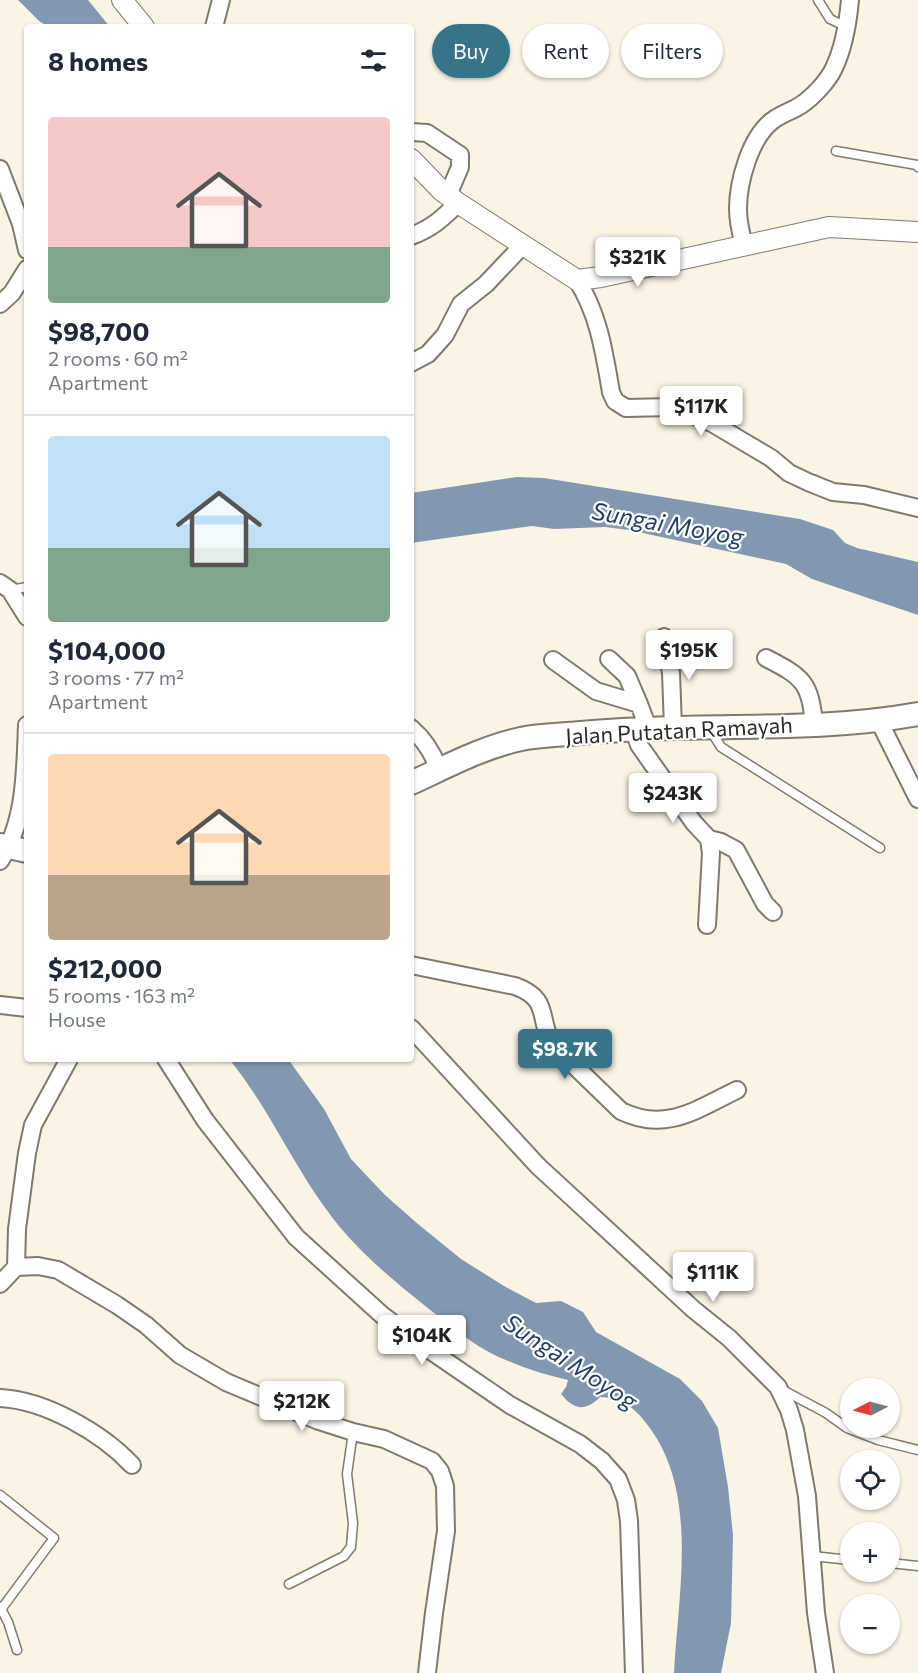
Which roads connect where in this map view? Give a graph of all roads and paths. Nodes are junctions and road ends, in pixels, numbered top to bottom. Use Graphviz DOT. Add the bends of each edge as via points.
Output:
graph roads {
  1 [pos="122,0"];
  2 [pos="221,0"];
  3 [pos="818,0"];
  4 [pos="850,0"];
  5 [pos="142,24"];
  6 [pos="215,24"];
  7 [pos="847,27"];
  8 [pos="414,132"];
  9 [pos="836,151"];
  10 [pos="414,162"];
  11 [pos="918,167"];
  12 [pos="0,169"];
  13 [pos="453,199"];
  14 [pos="918,232"];
  15 [pos="414,235"];
  16 [pos="24,238"];
  17 [pos="523,245"];
  18 [pos="744,246"];
  19 [pos="24,274"];
  20 [pos="577,280"];
  21 [pos="0,304"];
  22 [pos="414,361"];
  23 [pos="918,508"];
  24 [pos="12,587"];
  25 [pos="24,611"];
  26 [pos="664,637"];
  27 [pos="766,658"];
  28 [pos="609,659"];
  29 [pos="553,660"];
  30 [pos="639,704"];
  31 [pos="918,714"];
  32 [pos="879,722"];
  33 [pos="814,724"];
  34 [pos="711,726"];
  35 [pos="673,727"];
  36 [pos="641,728"];
  37 [pos="414,731"];
  38 [pos="24,767"];
  39 [pos="439,770"];
  40 [pos="414,782"];
  41 [pos="918,799"];
  42 [pos="709,839"];
  43 [pos="880,848"];
  44 [pos="9,851"];
  45 [pos="773,912"];
  46 [pos="707,925"];
  47 [pos="414,965"];
  48 [pos="0,1005"];
  49 [pos="24,1008"];
  50 [pos="414,1031"];
  51 [pos="67,1062"];
  52 [pos="168,1062"];
  53 [pos="737,1090"];
  54 [pos="16,1267"];
  55 [pos="0,1284"];
  56 [pos="778,1387"];
  57 [pos="0,1398"];
  58 [pos="353,1432"];
  59 [pos="918,1450"];
  60 [pos="132,1466"];
  61 [pos="0,1495"];
  62 [pos="812,1556"];
  63 [pos="840,1559"];
  64 [pos="900,1564"];
  65 [pos="918,1566"];
  66 [pos="289,1584"];
  67 [pos="1,1607"];
  68 [pos="17,1650"];
  69 [pos="427,1673"];
  70 [pos="634,1673"];
  71 [pos="825,1673"];
  1 -- 5 [label="street"];
  2 -- 6 [label="street"];
  3 -- 7 [label="lane" via="830,19"];
  4 -- 7 [label="street"];
  7 -- 18 [label="street" via="834,68 820,87 802,105 773,120 755,140 742,178 738,208"];
  8 -- 13 [label="street" via="427,133 460,155"];
  9 -- 11 [label="lane"];
  10 -- 13 [label="street"];
  12 -- 16 [label="street"];
  13 -- 15 [label="street" via="436,224"];
  13 -- 17 [label="street"];
  14 -- 18 [label="street" via="829,227"];
  17 -- 20 [label="street"];
  17 -- 22 [label="street" via="461,304 446,335 428,354"];
  18 -- 20 [label="street"];
  19 -- 21 [label="street"];
  20 -- 23 [label="street" via="599,328 615,401 626,408 673,407 771,458 789,473 832,492"];
  24 -- 25 [label="street"];
  26 -- 35 [label="street"];
  27 -- 33 [label="street" via="792,671 807,688"];
  28 -- 30 [label="street" via="627,676"];
  29 -- 30 [label="street" via="596,691"];
  30 -- 36 [label="street"];
  31 -- 32 [label="main road, Jalan Putatan Ramayah"];
  32 -- 33 [label="main road, Jalan Putatan Ramayah"];
  32 -- 41 [label="street"];
  33 -- 34 [label="main road, Jalan Putatan Ramayah"];
  34 -- 35 [label="main road, Jalan Putatan Ramayah"];
  34 -- 43 [label="lane" via="721,747"];
  35 -- 36 [label="main road, Jalan Putatan Ramayah"];
  36 -- 39 [label="main road, Jalan Putatan Ramayah" via="521,739"];
  36 -- 42 [label="street" via="639,745"];
  37 -- 39 [label="street" via="433,753"];
  38 -- 44 [label="street" via="21,809"];
  39 -- 40 [label="main road, Jalan Putatan Ramayah"];
  42 -- 45 [label="street" via="736,850"];
  42 -- 46 [label="street"];
  47 -- 53 [label="street" via="528,991 541,1007 548,1039 621,1111 633,1116 660,1121 679,1118"];
  48 -- 49 [label="street"];
  50 -- 56 [label="street" via="538,1166"];
  51 -- 54 [label="street" via="33,1125 17,1228"];
  52 -- 70 [label="street" via="206,1120 296,1238 382,1315 462,1374 580,1444 618,1479 629,1521"];
  54 -- 55 [label="street"];
  54 -- 58 [label="street" via="58,1270 117,1305 180,1355 226,1382"];
  56 -- 59 [label="lane" via="847,1428"];
  56 -- 62 [label="street" via="795,1430 807,1496"];
  57 -- 60 [label="street" via="14,1398 58,1414 120,1452"];
  58 -- 66 [label="lane" via="347,1474 353,1523 351,1547 344,1556"];
  58 -- 69 [label="street" via="384,1439 432,1461 444,1478 446,1531"];
  61 -- 67 [label="lane" via="54,1538"];
  62 -- 63 [label="lane"];
  62 -- 71 [label="street"];
  64 -- 65 [label="lane"];
  67 -- 68 [label="lane"];
}
